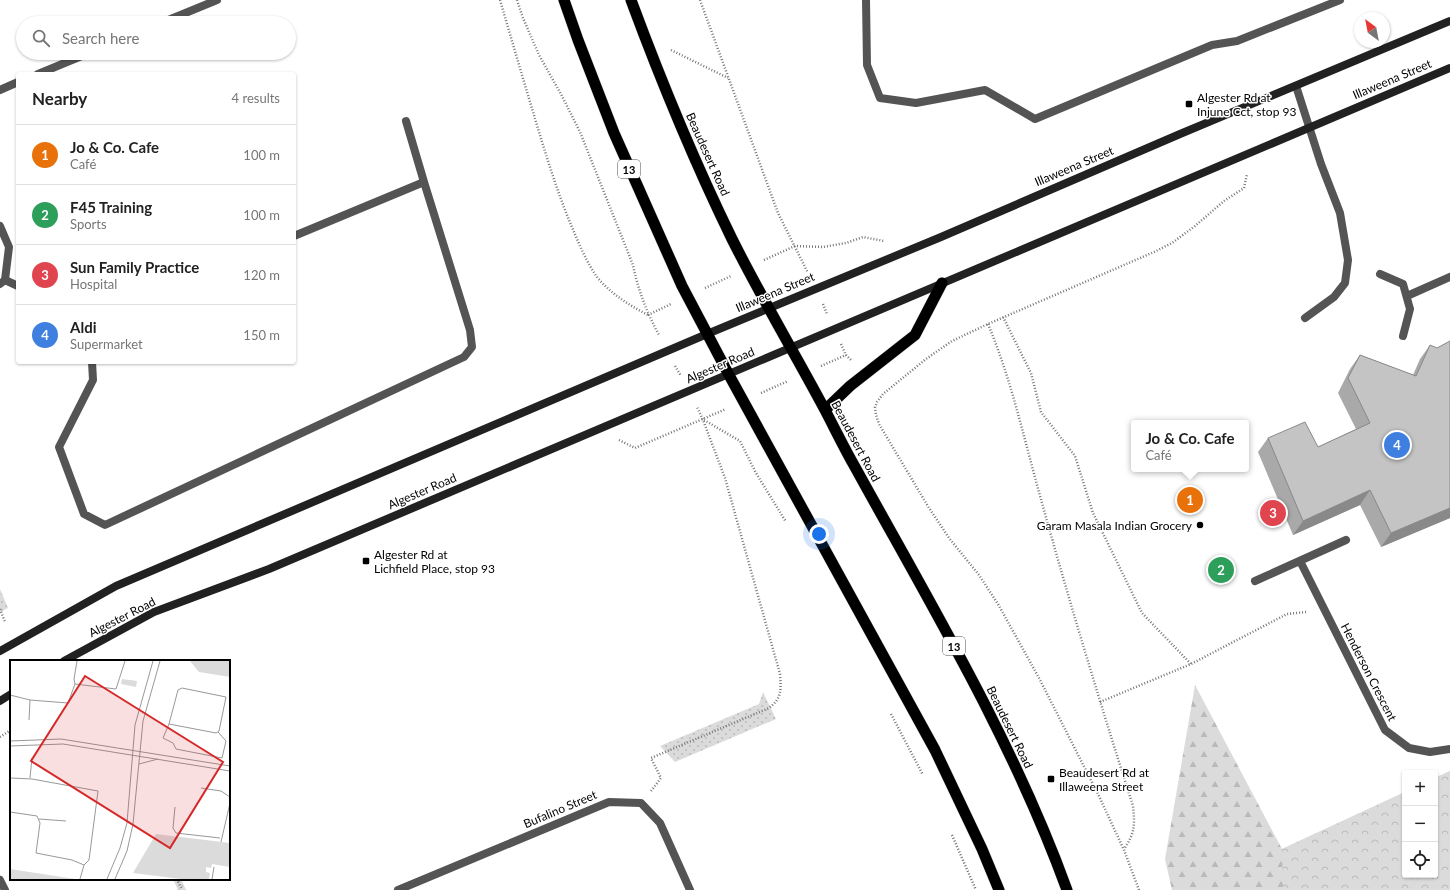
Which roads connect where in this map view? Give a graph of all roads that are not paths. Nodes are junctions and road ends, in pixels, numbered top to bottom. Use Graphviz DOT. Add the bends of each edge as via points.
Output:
graph roads {
  1 [pos="217,0"];
  2 [pos="564,0"];
  3 [pos="632,0"];
  4 [pos="866,0"];
  5 [pos="1340,0"];
  6 [pos="178,16"];
  7 [pos="1450,21"];
  8 [pos="72,60"];
  9 [pos="1450,68"];
  10 [pos="43,72"];
  11 [pos="16,83"];
  12 [pos="1296,86"];
  13 [pos="0,90"];
  14 [pos="406,121"];
  15 [pos="1309,128"];
  16 [pos="424,182"];
  17 [pos="0,226"];
  18 [pos="296,235"];
  19 [pos="1380,274"];
  20 [pos="1450,277"];
  21 [pos="2,282"];
  22 [pos="942,283"];
  23 [pos="16,286"];
  24 [pos="1407,296"];
  25 [pos="768,309"];
  26 [pos="1305,318"];
  27 [pos="707,334"];
  28 [pos="1403,336"];
  29 [pos="791,348"];
  30 [pos="92,364"];
  31 [pos="728,375"];
  32 [pos="825,410"];
  33 [pos="1346,540"];
  34 [pos="1300,561"];
  35 [pos="1255,581"];
  36 [pos="0,651"];
  37 [pos="66,660"];
  38 [pos="10,695"];
  39 [pos="0,701"];
  40 [pos="1450,749"];
  41 [pos="0,880"];
  42 [pos="5,890"];
  43 [pos="398,890"];
  44 [pos="690,890"];
  45 [pos="999,890"];
  46 [pos="1067,890"];
  1 -- 6 [label="street"];
  2 -- 27 [label="highway, 13" via="614,133 648,213"];
  3 -- 25 [label="highway, Beaudesert Road / 13" via="660,75 712,196"];
  4 -- 5 [label="street" via="867,65 880,98 916,103 985,90 1035,119 1212,45 1236,41"];
  7 -- 12 [label="main road, Illaweena Street"];
  8 -- 10 [label="street"];
  9 -- 15 [label="main road, Illaweena Street"];
  11 -- 13 [label="street"];
  12 -- 15 [label="street"];
  12 -- 25 [label="main road, Illaweena Street"];
  14 -- 16 [label="street"];
  15 -- 22 [label="main road, Illaweena Street"];
  15 -- 26 [label="street" via="1340,213 1348,260 1346,283 1334,298"];
  16 -- 18 [label="street"];
  16 -- 30 [label="street" via="470,330 472,347 464,357 105,526 84,514 58,447 93,380"];
  17 -- 21 [label="street" via="9,247"];
  19 -- 24 [label="street" via="1403,284"];
  20 -- 24 [label="street"];
  21 -- 23 [label="street"];
  22 -- 29 [label="main road, Illaweena Street"];
  22 -- 32 [label="highway" via="914,334"];
  24 -- 28 [label="street" via="1410,309"];
  25 -- 27 [label="main road, Illaweena Street"];
  25 -- 29 [label="highway, Beaudesert Road / 13"];
  27 -- 31 [label="highway, 13"];
  27 -- 36 [label="main road" via="116,586"];
  29 -- 31 [label="main road, Algester Road"];
  29 -- 32 [label="highway, Beaudesert Road / 13"];
  31 -- 37 [label="main road, Algester Road" via="269,569 154,612"];
  31 -- 45 [label="highway, 13" via="935,750"];
  32 -- 46 [label="highway, Beaudesert Road / 13" via="852,464 974,682 1014,762"];
  33 -- 34 [label="street"];
  34 -- 35 [label="street"];
  34 -- 40 [label="street, Henderson Crescent" via="1385,730 1409,748 1430,752"];
  38 -- 39 [label="main road"];
  41 -- 42 [label="street"];
  43 -- 44 [label="street, Bufalino Street" via="609,802 641,803 660,823"];
}
